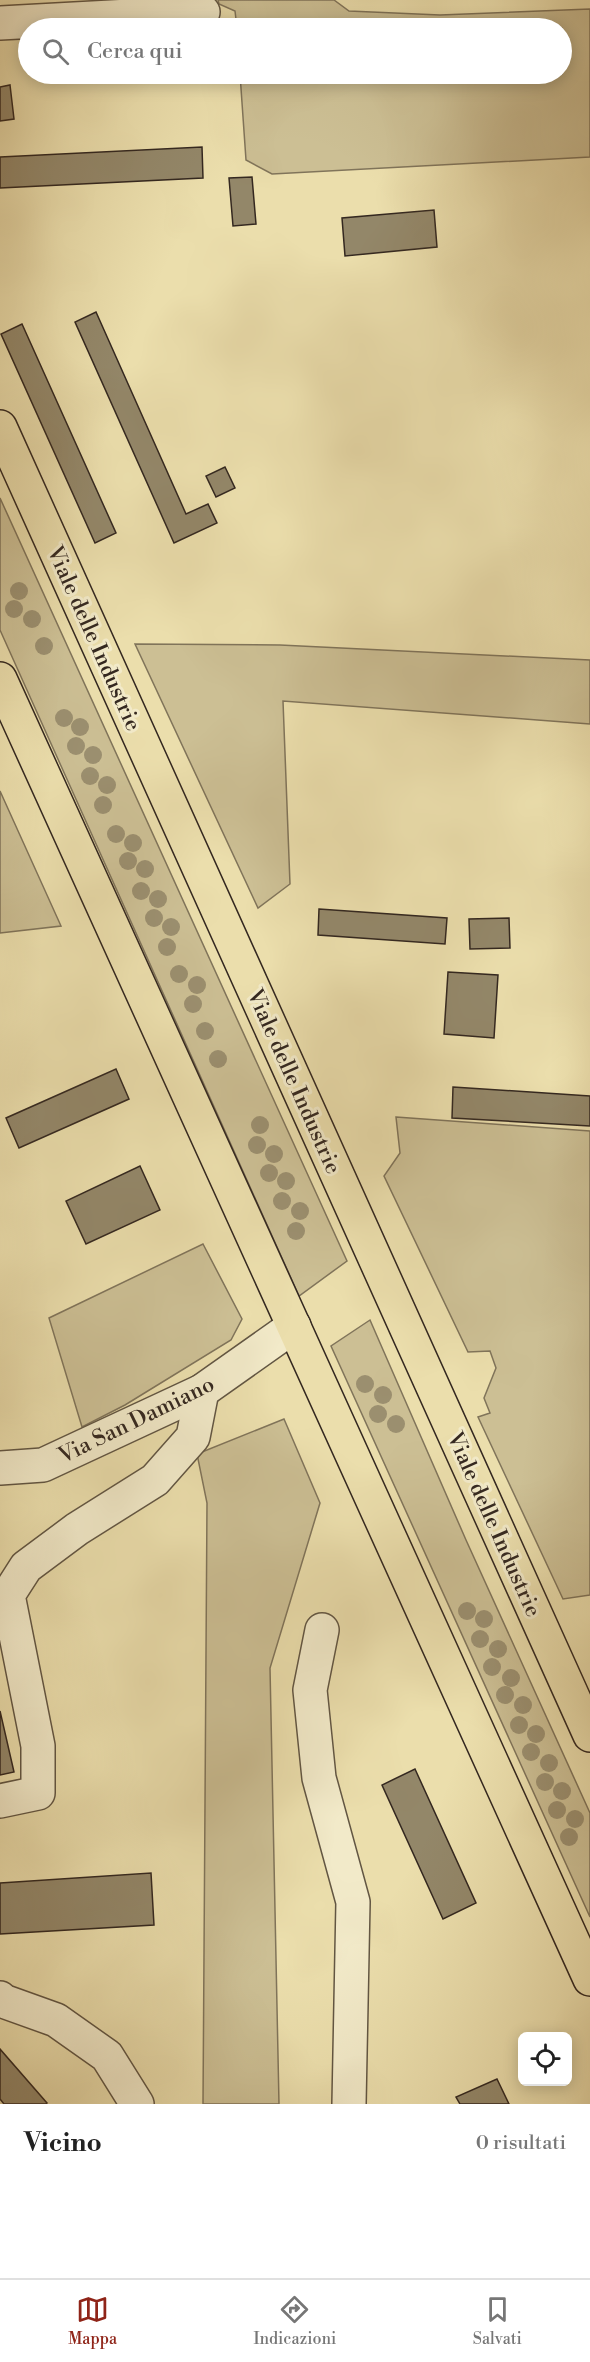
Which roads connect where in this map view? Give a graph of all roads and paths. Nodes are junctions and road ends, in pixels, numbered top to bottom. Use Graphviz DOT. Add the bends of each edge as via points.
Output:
graph roads {
  1 [pos="203,12"];
  2 [pos="92,18"];
  3 [pos="18,22"];
  4 [pos="0,23"];
  5 [pos="0,427"];
  6 [pos="0,679"];
  7 [pos="294,1326"];
  8 [pos="202,1390"];
  9 [pos="0,1468"];
  10 [pos="322,1630"];
  11 [pos="590,1735"];
  12 [pos="0,1801"];
  13 [pos="590,1979"];
  14 [pos="1,2000"];
  15 [pos="137,2104"];
  16 [pos="349,2104"];
  1 -- 2 [label="street"];
  3 -- 4 [label="street"];
  5 -- 11 [label="main road, Viale delle Industrie"];
  6 -- 7 [label="main road"];
  7 -- 8 [label="street, Via San Damiano"];
  7 -- 13 [label="main road"];
  8 -- 9 [label="street, Via San Damiano" via="43,1465"];
  8 -- 12 [label="street" via="193,1437 155,1480 76,1529 26,1567 8,1595 38,1746 38,1793"];
  10 -- 16 [label="street" via="310,1690 319,1778 353,1902"];
  14 -- 15 [label="street" via="56,2020 107,2056"];
}
